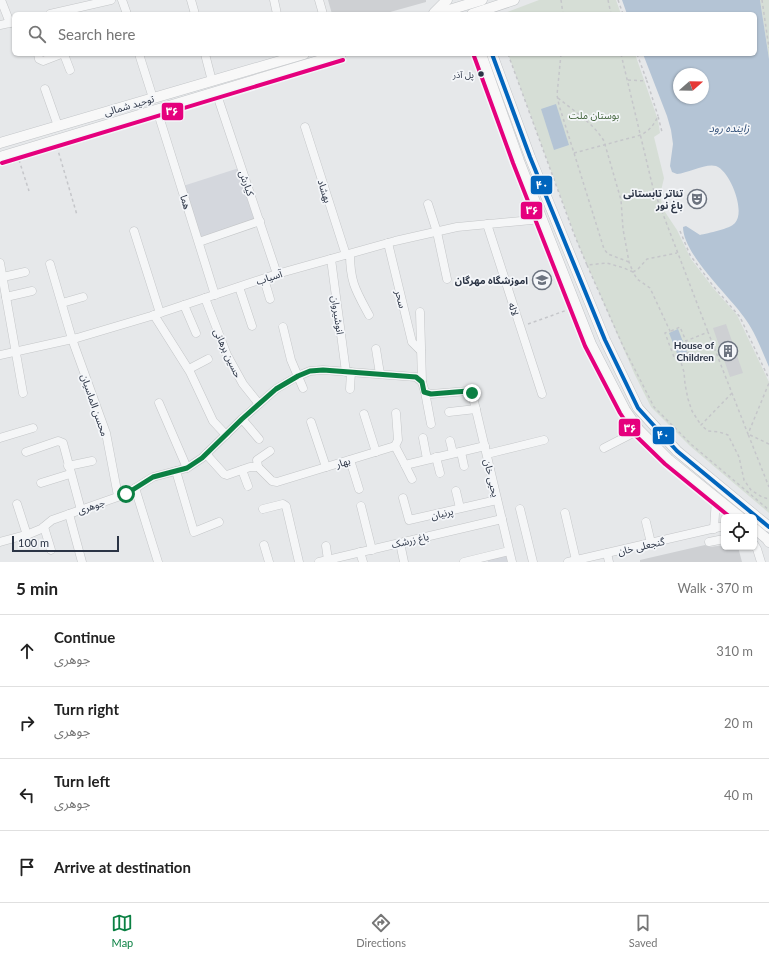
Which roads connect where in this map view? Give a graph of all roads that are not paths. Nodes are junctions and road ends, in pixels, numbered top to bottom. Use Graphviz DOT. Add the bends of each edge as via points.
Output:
graph roads {
  1 [pos="1,0"];
  2 [pos="111,0"];
  3 [pos="122,0"];
  4 [pos="191,0"];
  5 [pos="274,0"];
  6 [pos="319,0"];
  7 [pos="447,0"];
  8 [pos="515,0"];
  9 [pos="80,7"];
  10 [pos="464,7"];
  11 [pos="476,7"];
  12 [pos="59,12"];
  13 [pos="126,12"];
  14 [pos="194,12"];
  15 [pos="277,12"];
  16 [pos="322,12"];
  17 [pos="435,12"];
  18 [pos="444,12"];
  19 [pos="499,12"];
  20 [pos="12,22"];
  21 [pos="0,25"];
  22 [pos="38,56"];
  23 [pos="57,56"];
  24 [pos="64,56"];
  25 [pos="140,56"];
  26 [pos="206,56"];
  27 [pos="288,56"];
  28 [pos="334,56"];
  29 [pos="481,56"];
  30 [pos="493,56"];
  31 [pos="70,70"];
  32 [pos="212,81"];
  33 [pos="191,87"];
  34 [pos="45,89"];
  35 [pos="216,92"];
  36 [pos="153,98"];
  37 [pos="194,99"];
  38 [pos="157,110"];
  39 [pos="58,126"];
  40 [pos="305,127"];
  41 [pos="0,143"];
  42 [pos="0,157"];
  43 [pos="428,204"];
  44 [pos="542,219"];
  45 [pos="260,221"];
  46 [pos="487,224"];
  47 [pos="134,231"];
  48 [pos="437,232"];
  49 [pos="199,242"];
  50 [pos="388,243"];
  51 [pos="348,254"];
  52 [pos="331,259"];
  53 [pos="0,263"];
  54 [pos="50,264"];
  55 [pos="25,272"];
  56 [pos="277,274"];
  57 [pos="3,277"];
  58 [pos="264,279"];
  59 [pos="447,279"];
  60 [pos="239,287"];
  61 [pos="32,291"];
  62 [pos="215,295"];
  63 [pos="6,297"];
  64 [pos="83,297"];
  65 [pos="205,298"];
  66 [pos="270,299"];
  67 [pos="62,303"];
  68 [pos="184,305"];
  69 [pos="420,312"];
  70 [pos="157,314"];
  71 [pos="369,315"];
  72 [pos="252,326"];
  73 [pos="283,327"];
  74 [pos="196,333"];
  75 [pos="72,339"];
  76 [pos="376,348"];
  77 [pos="17,351"];
  78 [pos="421,351"];
  79 [pos="0,355"];
  80 [pos="208,359"];
  81 [pos="189,370"];
  82 [pos="349,372"];
  83 [pos="380,374"];
  84 [pos="298,376"];
  85 [pos="422,382"];
  86 [pos="304,388"];
  87 [pos="350,389"];
  88 [pos="424,392"];
  89 [pos="24,393"];
  90 [pos="542,394"];
  91 [pos="159,403"];
  92 [pos="259,404"];
  93 [pos="476,409"];
  94 [pos="449,412"];
  95 [pos="396,413"];
  96 [pos="364,414"];
  97 [pos="242,419"];
  98 [pos="311,422"];
  99 [pos="431,424"];
  100 [pos="33,428"];
  101 [pos="639,430"];
  102 [pos="226,435"];
  103 [pos="0,438"];
  104 [pos="423,438"];
  105 [pos="259,439"];
  106 [pos="544,440"];
  107 [pos="450,441"];
  108 [pos="395,446"];
  109 [pos="604,448"];
  110 [pos="486,450"];
  111 [pos="270,451"];
  112 [pos="26,452"];
  113 [pos="376,452"];
  114 [pos="457,452"];
  115 [pos="206,454"];
  116 [pos="431,458"];
  117 [pos="350,460"];
  118 [pos="92,461"];
  119 [pos="405,464"];
  120 [pos="464,466"];
  121 [pos="258,467"];
  122 [pos="326,467"];
  123 [pos="187,468"];
  124 [pos="69,470"];
  125 [pos="242,470"];
  126 [pos="176,471"];
  127 [pos="440,473"];
  128 [pos="412,479"];
  129 [pos="41,483"];
  130 [pos="248,486"];
  131 [pos="135,488"];
  132 [pos="359,489"];
  133 [pos="456,491"];
  134 [pos="118,496"];
  135 [pos="403,498"];
  136 [pos="716,498"];
  137 [pos="497,500"];
  138 [pos="17,504"];
  139 [pos="361,506"];
  140 [pos="460,508"];
  141 [pos="263,509"];
  142 [pos="520,509"];
  143 [pos="81,510"];
  144 [pos="565,513"];
  145 [pos="69,514"];
  146 [pos="736,514"];
  147 [pos="502,519"];
  148 [pos="219,522"];
  149 [pos="646,522"];
  150 [pos="44,527"];
  151 [pos="721,527"];
  152 [pos="769,527"];
  153 [pos="714,529"];
  154 [pos="757,531"];
  155 [pos="27,535"];
  156 [pos="721,540"];
  157 [pos="0,542"];
  158 [pos="709,542"];
  159 [pos="769,542"];
  160 [pos="400,543"];
  161 [pos="651,543"];
  162 [pos="264,545"];
  163 [pos="326,546"];
  164 [pos="757,548"];
  165 [pos="51,550"];
  166 [pos="372,550"];
  167 [pos="509,551"];
  168 [pos="360,552"];
  169 [pos="607,553"];
  170 [pos="328,560"];
  171 [pos="576,560"];
  172 [pos="82,562"];
  173 [pos="158,562"];
  174 [pos="269,562"];
  175 [pos="299,562"];
  176 [pos="319,562"];
  177 [pos="363,562"];
  178 [pos="404,562"];
  179 [pos="464,562"];
  180 [pos="512,562"];
  181 [pos="533,562"];
  182 [pos="568,562"];
  183 [pos="609,562"];
  184 [pos="761,562"];
  1 -- 20 [label="street"];
  2 -- 9 [label="street"];
  3 -- 13 [label="street"];
  4 -- 14 [label="street"];
  5 -- 15 [label="street"];
  6 -- 16 [label="street"];
  7 -- 17 [label="main road"];
  8 -- 11 [label="main road"];
  8 -- 19 [label="main road"];
  9 -- 12 [label="street"];
  10 -- 11 [label="main road"];
  10 -- 18 [label="main road"];
  20 -- 21 [label="street"];
  22 -- 23 [label="street" via="43,61"];
  24 -- 31 [label="street"];
  25 -- 36 [label="street"];
  26 -- 32 [label="street"];
  27 -- 32 [label="main road, توحید شمالی"];
  28 -- 35 [label="main road, توحید شمالی"];
  29 -- 44 [label="main road"];
  30 -- 152 [label="main road" via="533,164 605,340 638,408 677,451"];
  32 -- 33 [label="main road, توحید شمالی"];
  33 -- 36 [label="main road, توحید شمالی"];
  33 -- 37 [label="main road"];
  34 -- 39 [label="street"];
  35 -- 37 [label="main road, توحید شمالی"];
  35 -- 45 [label="street, کیارش"];
  36 -- 39 [label="main road, توحید شمالی"];
  37 -- 38 [label="main road, توحید شمالی"];
  38 -- 42 [label="main road, توحید شمالی"];
  38 -- 49 [label="street, هما"];
  39 -- 41 [label="main road, توحید شمالی"];
  40 -- 51 [label="street, بهشاد"];
  43 -- 48 [label="street"];
  44 -- 46 [label="street, آسیاب"];
  44 -- 101 [label="main road" via="591,344 625,410"];
  45 -- 49 [label="street"];
  45 -- 56 [label="street, کیارش"];
  46 -- 48 [label="street, آسیاب"];
  46 -- 90 [label="street, لاله"];
  47 -- 70 [label="street"];
  48 -- 50 [label="street, آسیاب"];
  48 -- 59 [label="street"];
  49 -- 62 [label="street, هما"];
  50 -- 51 [label="street, آسیاب"];
  50 -- 78 [label="street, سحر" via="412,342"];
  51 -- 52 [label="street, آسیاب"];
  51 -- 71 [label="street, بهشاد" via="353,284"];
  52 -- 56 [label="street, آسیاب"];
  52 -- 82 [label="street, انوشیروان"];
  53 -- 57 [label="street"];
  54 -- 67 [label="street"];
  55 -- 57 [label="street"];
  56 -- 58 [label="street, آسیاب"];
  57 -- 63 [label="street"];
  58 -- 60 [label="street, آسیاب"];
  58 -- 66 [label="street"];
  60 -- 62 [label="street, آسیاب"];
  60 -- 72 [label="street"];
  61 -- 63 [label="street"];
  62 -- 65 [label="street, آسیاب"];
  63 -- 77 [label="street"];
  64 -- 67 [label="street"];
  65 -- 68 [label="street, آسیاب"];
  65 -- 92 [label="street, حسین برهانی" via="227,355 243,384"];
  67 -- 75 [label="street"];
  68 -- 70 [label="street, آسیاب"];
  68 -- 74 [label="street"];
  69 -- 78 [label="street, سحر"];
  70 -- 75 [label="street, آسیاب"];
  70 -- 81 [label="street"];
  73 -- 84 [label="street" via="291,360"];
  75 -- 77 [label="street, آسیاب"];
  75 -- 134 [label="street, محسن الماسیان" via="106,433"];
  76 -- 83 [label="street"];
  77 -- 79 [label="street, آسیاب"];
  77 -- 89 [label="street"];
  78 -- 85 [label="street, سحر"];
  80 -- 81 [label="street"];
  81 -- 102 [label="street" via="213,421"];
  82 -- 83 [label="street, جوهری"];
  82 -- 84 [label="street, جوهری" via="310,371"];
  82 -- 87 [label="street, انوشیروان"];
  83 -- 85 [label="street, جوهری" via="416,377"];
  84 -- 86 [label="street"];
  84 -- 92 [label="street, جوهری" via="276,389"];
  85 -- 88 [label="street"];
  88 -- 93 [label="street, یحیی خان" via="431,394 468,391 472,393"];
  88 -- 99 [label="street"];
  91 -- 123 [label="street"];
  92 -- 97 [label="street, جوهری"];
  93 -- 94 [label="street"];
  93 -- 110 [label="street, یحیی خان"];
  95 -- 108 [label="street" via="398,440"];
  96 -- 113 [label="street"];
  97 -- 102 [label="street, جوهری"];
  97 -- 105 [label="street"];
  98 -- 122 [label="street"];
  100 -- 103 [label="street"];
  101 -- 109 [label="street"];
  101 -- 136 [label="main road" via="669,460"];
  102 -- 115 [label="street, جوهری"];
  104 -- 116 [label="street"];
  106 -- 110 [label="street"];
  107 -- 114 [label="street"];
  108 -- 113 [label="street, بهار"];
  108 -- 119 [label="street"];
  110 -- 114 [label="street"];
  110 -- 137 [label="street, یحیی خان"];
  111 -- 121 [label="street" via="257,460"];
  112 -- 124 [label="street" via="61,441"];
  113 -- 117 [label="street, بهار"];
  114 -- 116 [label="street"];
  114 -- 120 [label="street"];
  115 -- 123 [label="street, جوهری"];
  115 -- 125 [label="street" via="224,474"];
  116 -- 119 [label="street"];
  116 -- 127 [label="street"];
  117 -- 122 [label="street, بهار"];
  117 -- 132 [label="street"];
  118 -- 124 [label="street"];
  119 -- 128 [label="street"];
  121 -- 122 [label="street, بهار" via="272,481 277,482"];
  121 -- 125 [label="street"];
  123 -- 126 [label="street, جوهری"];
  124 -- 129 [label="street"];
  124 -- 143 [label="street"];
  125 -- 130 [label="street"];
  126 -- 131 [label="street, جوهری" via="153,477"];
  126 -- 148 [label="street" via="192,530 194,532"];
  131 -- 134 [label="street, جوهری"];
  131 -- 173 [label="street"];
  133 -- 140 [label="street"];
  134 -- 143 [label="street, جوهری"];
  135 -- 140 [label="street, پرنیان" via="409,520"];
  136 -- 146 [label="main road"];
  136 -- 153 [label="street"];
  137 -- 140 [label="street, پرنیان"];
  137 -- 147 [label="street, یحیی خان"];
  138 -- 155 [label="street"];
  139 -- 166 [label="street"];
  141 -- 175 [label="street" via="283,504 286,506"];
  142 -- 181 [label="street"];
  143 -- 145 [label="street, جوهری"];
  144 -- 171 [label="street"];
  145 -- 150 [label="street, جوهری" via="52,520"];
  145 -- 172 [label="street"];
  147 -- 160 [label="street, باغ زرشک"];
  147 -- 167 [label="street, یحیی خان"];
  149 -- 161 [label="street"];
  150 -- 155 [label="street, جوهری"];
  150 -- 165 [label="street"];
  151 -- 153 [label="street, گنجعلی خان"];
  153 -- 161 [label="street, گنجعلی خان"];
  154 -- 159 [label="main road"];
  155 -- 157 [label="street, جوهری"];
  156 -- 158 [label="street"];
  160 -- 166 [label="street, باغ زرشک"];
  160 -- 178 [label="street"];
  161 -- 169 [label="street, گنجعلی خان"];
  162 -- 174 [label="street"];
  163 -- 170 [label="street"];
  164 -- 184 [label="street"];
  166 -- 168 [label="street, باغ زرشک"];
  167 -- 179 [label="street"];
  167 -- 180 [label="street, یحیی خان"];
  168 -- 170 [label="street, باغ زرشک"];
  168 -- 177 [label="street"];
  169 -- 171 [label="street, گنجعلی خان"];
  169 -- 183 [label="street"];
  170 -- 176 [label="street, باغ زرشک"];
  171 -- 182 [label="street, گنجعلی خان"];
}
